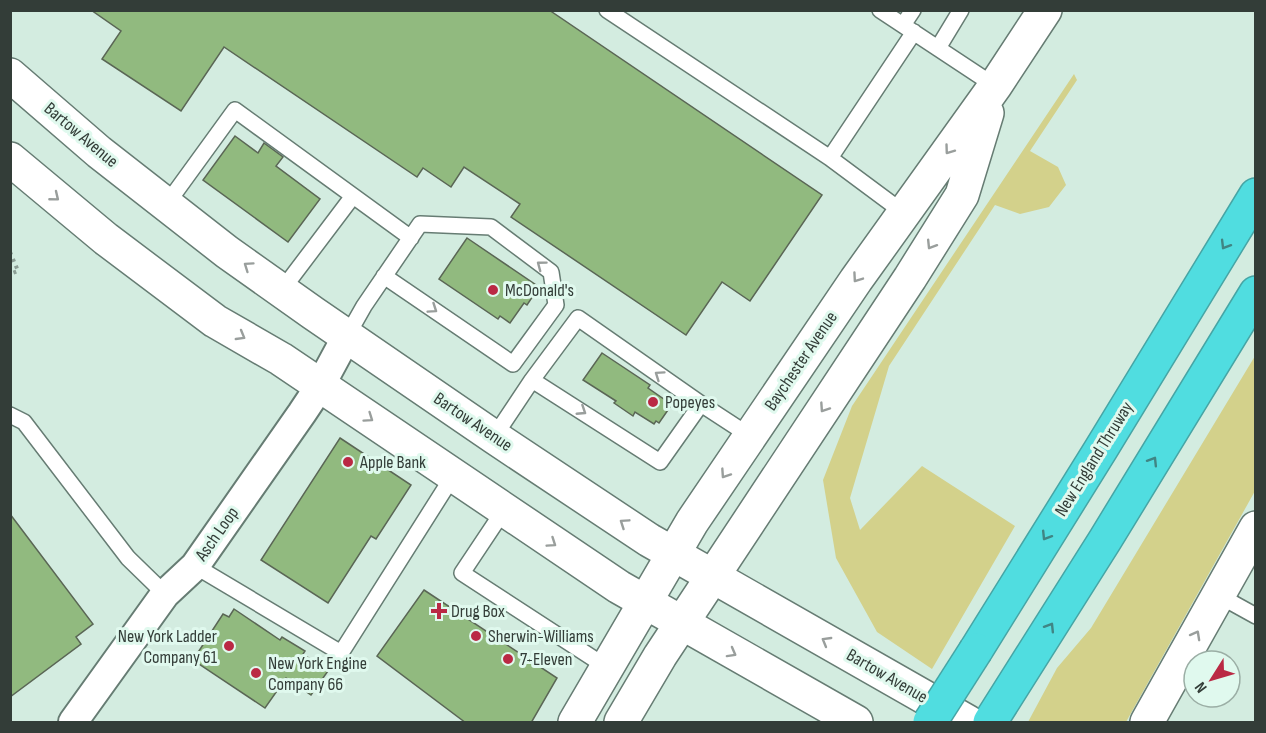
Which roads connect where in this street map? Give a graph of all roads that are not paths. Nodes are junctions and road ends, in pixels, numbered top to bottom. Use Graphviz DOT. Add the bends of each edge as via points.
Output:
graph roads {
  1 [pos="880,10"];
  2 [pos="913,10"];
  3 [pos="961,10"];
  4 [pos="1045,10"];
  5 [pos="611,12"];
  6 [pos="908,29"];
  7 [pos="938,48"];
  8 [pos="10,75"];
  9 [pos="995,86"];
  10 [pos="10,159"];
  11 [pos="830,159"];
  12 [pos="1256,195"];
  13 [pos="353,196"];
  14 [pos="166,205"];
  15 [pos="904,213"];
  16 [pos="411,238"];
  17 [pos="384,276"];
  18 [pos="282,290"];
  19 [pos="1256,293"];
  20 [pos="347,336"];
  21 [pos="532,380"];
  22 [pos="320,386"];
  23 [pos="701,404"];
  24 [pos="10,415"];
  25 [pos="750,436"];
  26 [pos="494,437"];
  27 [pos="453,476"];
  28 [pos="504,510"];
  29 [pos="1256,528"];
  30 [pos="674,554"];
  31 [pos="195,566"];
  32 [pos="712,576"];
  33 [pos="165,594"];
  34 [pos="1218,594"];
  35 [pos="645,604"];
  36 [pos="1256,616"];
  37 [pos="681,624"];
  38 [pos="608,668"];
  39 [pos="73,723"];
  40 [pos="575,723"];
  41 [pos="621,723"];
  42 [pos="856,723"];
  43 [pos="930,723"];
  44 [pos="968,723"];
  45 [pos="990,723"];
  46 [pos="1147,723"];
  1 -- 6 [label="lane"];
  2 -- 6 [label="lane"];
  3 -- 7 [label="lane"];
  4 -- 9 [label="main road, Baychester Avenue"];
  5 -- 11 [label="lane"];
  6 -- 7 [label="lane"];
  6 -- 11 [label="lane"];
  7 -- 9 [label="lane"];
  8 -- 14 [label="main road, Bartow Avenue"];
  9 -- 15 [label="main road, Baychester Avenue, one-way"];
  9 -- 32 [label="main road, one-way" via="962,195"];
  10 -- 22 [label="main road, one-way" via="158,280 215,321"];
  11 -- 15 [label="lane"];
  12 -- 43 [label="highway, New England Thruway, one-way, bridge"];
  13 -- 14 [label="lane" via="235,110"];
  13 -- 16 [label="lane"];
  13 -- 18 [label="lane"];
  18 -- 14 [label="main road, Bartow Avenue, one-way"];
  15 -- 25 [label="main road, Baychester Avenue, one-way"];
  16 -- 17 [label="lane"];
  17 -- 16 [label="lane, one-way" via="513,364 556,305 551,272 490,227 420,224"];
  17 -- 20 [label="lane"];
  18 -- 20 [label="main road, Bartow Avenue"];
  45 -- 19 [label="highway, one-way"];
  20 -- 22 [label="street, Asch Loop"];
  20 -- 26 [label="main road, Bartow Avenue"];
  21 -- 23 [label="lane, one-way" via="660,462"];
  23 -- 21 [label="lane, one-way" via="578,318"];
  21 -- 26 [label="lane"];
  22 -- 27 [label="main road, one-way"];
  22 -- 31 [label="street, Asch Loop"];
  23 -- 25 [label="lane"];
  24 -- 33 [label="lane" via="24,422 128,558"];
  25 -- 30 [label="main road, Baychester Avenue, one-way"];
  30 -- 26 [label="main road, Bartow Avenue, one-way"];
  27 -- 28 [label="main road"];
  27 -- 31 [label="lane" via="341,653"];
  28 -- 35 [label="main road, one-way"];
  28 -- 38 [label="lane" via="462,573"];
  29 -- 34 [label="main road"];
  30 -- 32 [label="main road, Bartow Avenue"];
  30 -- 35 [label="main road, Baychester Avenue"];
  31 -- 33 [label="street, Asch Loop"];
  32 -- 37 [label="main road"];
  44 -- 32 [label="main road, Bartow Avenue, one-way"];
  33 -- 39 [label="street, Asch Loop"];
  34 -- 36 [label="lane"];
  46 -- 34 [label="main road, one-way"];
  35 -- 37 [label="main road"];
  35 -- 38 [label="main road, Baychester Avenue"];
  37 -- 41 [label="main road"];
  37 -- 42 [label="main road, one-way"];
  38 -- 40 [label="main road, Baychester Avenue"];
}
